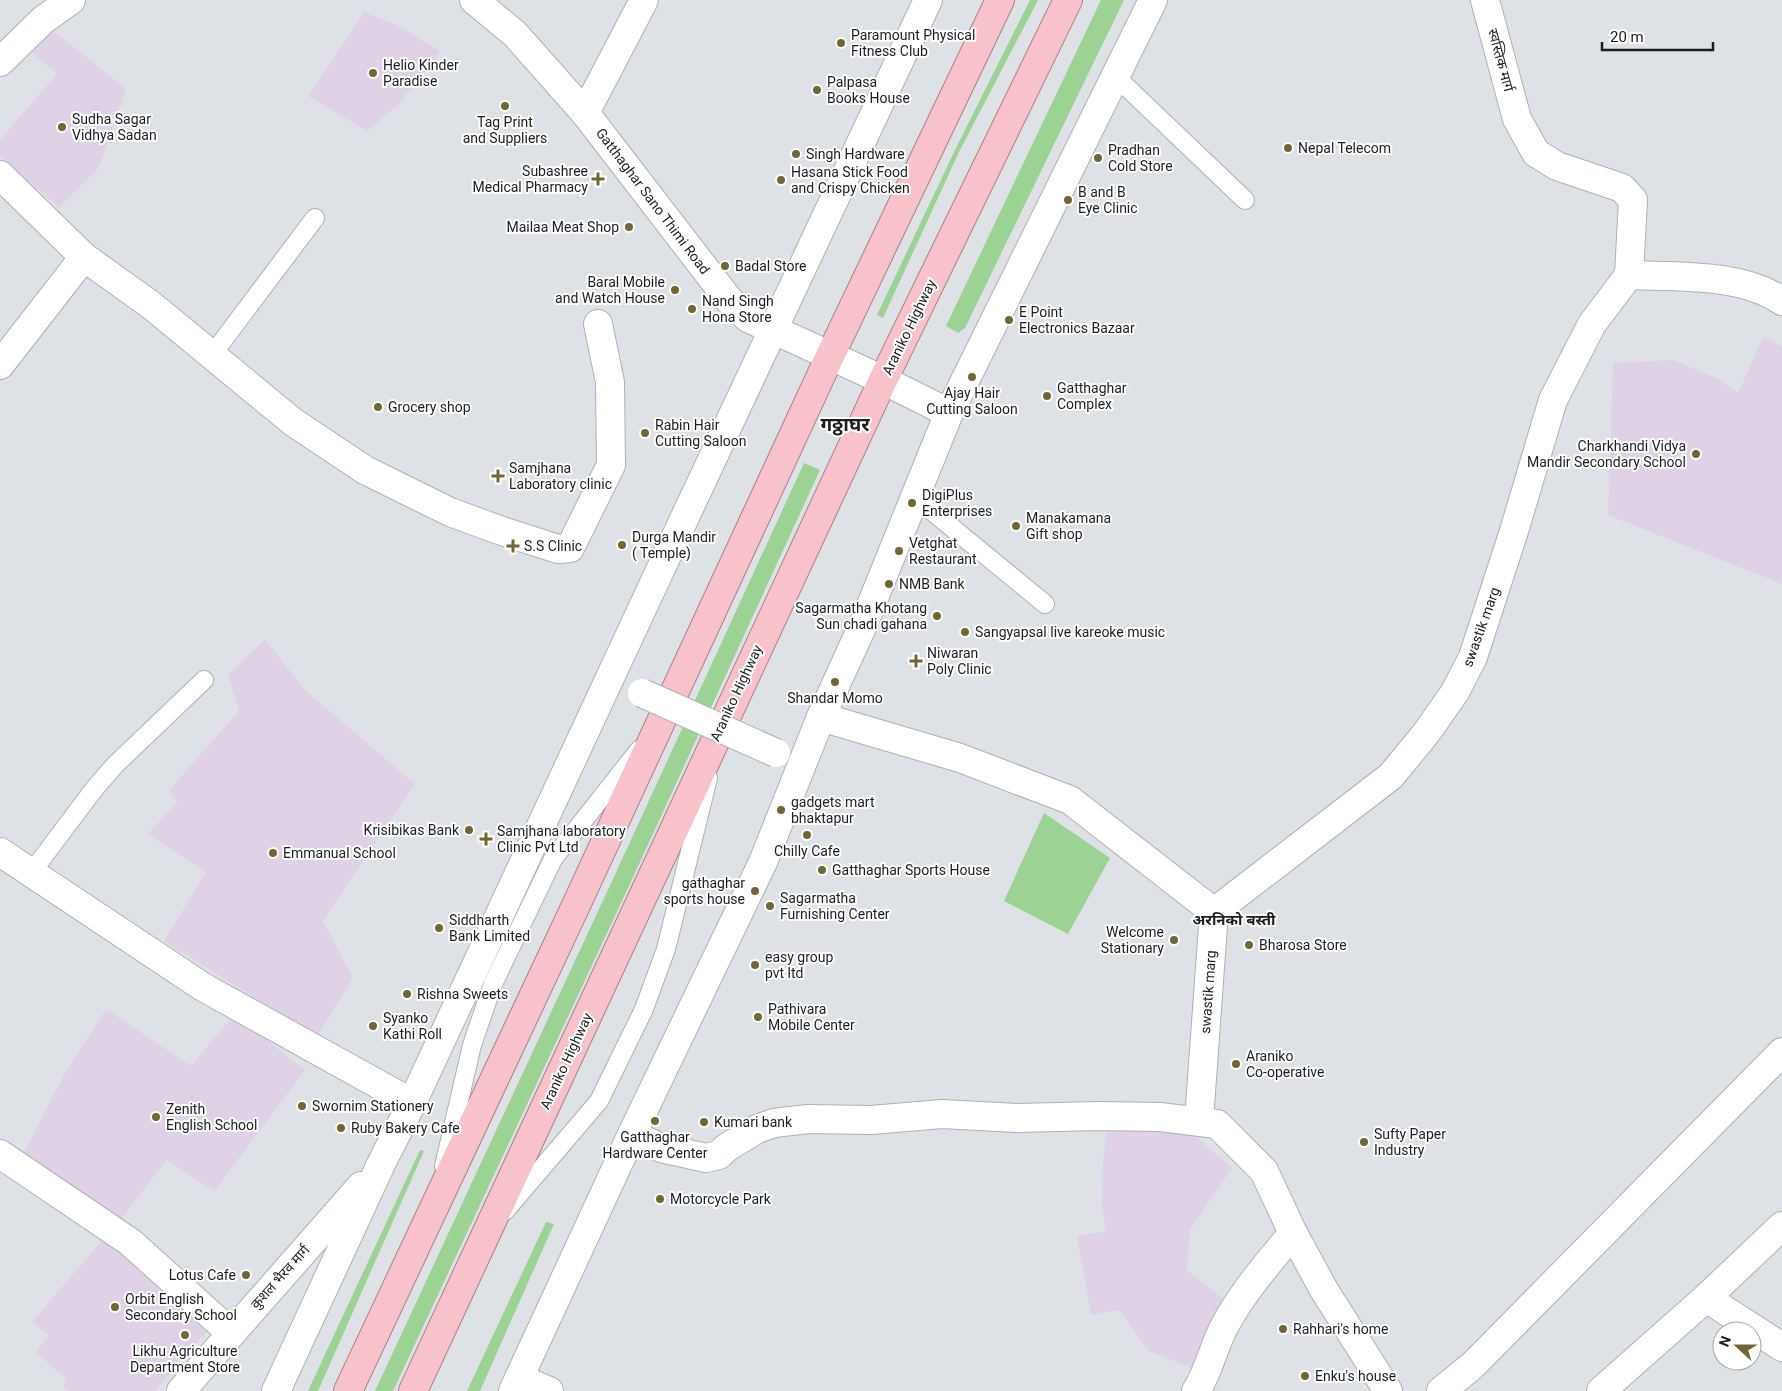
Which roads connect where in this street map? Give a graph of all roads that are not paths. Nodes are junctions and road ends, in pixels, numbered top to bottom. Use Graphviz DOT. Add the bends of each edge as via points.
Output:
graph roads {
  1 [pos="71,0"];
  2 [pos="474,0"];
  3 [pos="644,0"];
  4 [pos="928,0"];
  5 [pos="1000,0"];
  6 [pos="1068,0"];
  7 [pos="1153,0"];
  8 [pos="1485,0"];
  9 [pos="0,62"];
  10 [pos="1115,76"];
  11 [pos="585,113"];
  12 [pos="0,175"];
  13 [pos="1245,200"];
  14 [pos="315,218"];
  15 [pos="84,257"];
  16 [pos="1629,275"];
  17 [pos="1782,301"];
  18 [pos="598,324"];
  19 [pos="773,330"];
  20 [pos="212,355"];
  21 [pos="830,356"];
  22 [pos="0,365"];
  23 [pos="883,380"];
  24 [pos="949,413"];
  25 [pos="916,498"];
  26 [pos="1045,604"];
  27 [pos="204,680"];
  28 [pos="642,693"];
  29 [pos="822,717"];
  30 [pos="662,720"];
  31 [pos="722,724"];
  32 [pos="776,754"];
  33 [pos="0,852"];
  34 [pos="31,873"];
  35 [pos="1214,912"];
  36 [pos="1782,1052"];
  37 [pos="412,1103"];
  38 [pos="1199,1120"];
  39 [pos="632,1134"];
  40 [pos="0,1154"];
  41 [pos="381,1164"];
  42 [pos="434,1208"];
  43 [pos="1782,1226"];
  44 [pos="488,1230"];
  45 [pos="1293,1233"];
  46 [pos="1706,1298"];
  47 [pos="231,1333"];
  48 [pos="1782,1347"];
  49 [pos="516,1384"];
  50 [pos="181,1391"];
  51 [pos="276,1391"];
  52 [pos="348,1391"];
  53 [pos="414,1391"];
  54 [pos="549,1391"];
  55 [pos="1196,1391"];
  56 [pos="1388,1391"];
  57 [pos="1441,1391"];
  58 [pos="1601,1391"];
  1 -- 9 [label="street" via="43,20"];
  2 -- 11 [label="street, Gatthaghar Sano Thimi Road" via="516,34"];
  3 -- 11 [label="street"];
  4 -- 19 [label="street"];
  5 -- 21 [label="highway"];
  6 -- 23 [label="highway, Araniko Highway"];
  7 -- 10 [label="street"];
  8 -- 16 [label="street, स्वस्तिक मार्ग" via="1517,119 1536,153 1557,166 1622,188 1633,200"];
  10 -- 13 [label="lane"];
  10 -- 24 [label="street"];
  11 -- 19 [label="street, Gatthaghar Sano Thimi Road" via="729,300 748,318"];
  12 -- 15 [label="street"];
  14 -- 20 [label="lane"];
  15 -- 20 [label="street" via="151,304"];
  15 -- 22 [label="street"];
  16 -- 17 [label="street" via="1704,278 1768,292"];
  16 -- 35 [label="street, swastik marg" via="1592,324 1553,400 1473,657 1455,692 1391,776"];
  18 -- 20 [label="street" via="610,382 611,465 570,548 558,549 450,512 365,470 293,422"];
  19 -- 21 [label="street, Gatthaghar Sano Thimi Road"];
  19 -- 37 [label="street"];
  21 -- 23 [label="street, Gatthaghar Sano Thimi Road"];
  21 -- 30 [label="highway"];
  23 -- 24 [label="street, Gatthaghar Sano Thimi Road"];
  23 -- 31 [label="highway, Araniko Highway"];
  24 -- 25 [label="street"];
  25 -- 26 [label="lane"];
  25 -- 29 [label="street"];
  27 -- 34 [label="lane" via="115,765"];
  28 -- 32 [label="street, bridge"];
  29 -- 35 [label="street" via="960,758 1070,800"];
  29 -- 39 [label="street" via="763,862"];
  30 -- 42 [label="highway"];
  30 -- 42 [label="lane" via="553,859 493,984 472,1045"];
  31 -- 44 [label="highway, Araniko Highway"];
  31 -- 44 [label="lane" via="666,949 644,1010 599,1101"];
  33 -- 34 [label="street"];
  34 -- 37 [label="street" via="203,987"];
  35 -- 38 [label="street, swastik marg"];
  36 -- 57 [label="street" via="1472,1366"];
  37 -- 41 [label="street"];
  38 -- 39 [label="street" via="942,1114 871,1120 808,1120 774,1123 757,1129 719,1155 706,1158 661,1148"];
  38 -- 45 [label="street" via="1217,1124 1264,1171"];
  39 -- 49 [label="street"];
  40 -- 47 [label="street" via="130,1242"];
  41 -- 47 [label="street, कुशल‌ भैरव मार्ग"];
  41 -- 51 [label="street"];
  42 -- 52 [label="highway"];
  43 -- 46 [label="street"];
  44 -- 53 [label="highway, Araniko Highway"];
  45 -- 55 [label="street" via="1257,1276 1224,1328"];
  45 -- 56 [label="street" via="1324,1290"];
  46 -- 48 [label="street"];
  46 -- 58 [label="street"];
  47 -- 50 [label="street, कुशल‌ भैरव मार्ग"];
  49 -- 54 [label="street"];
}
